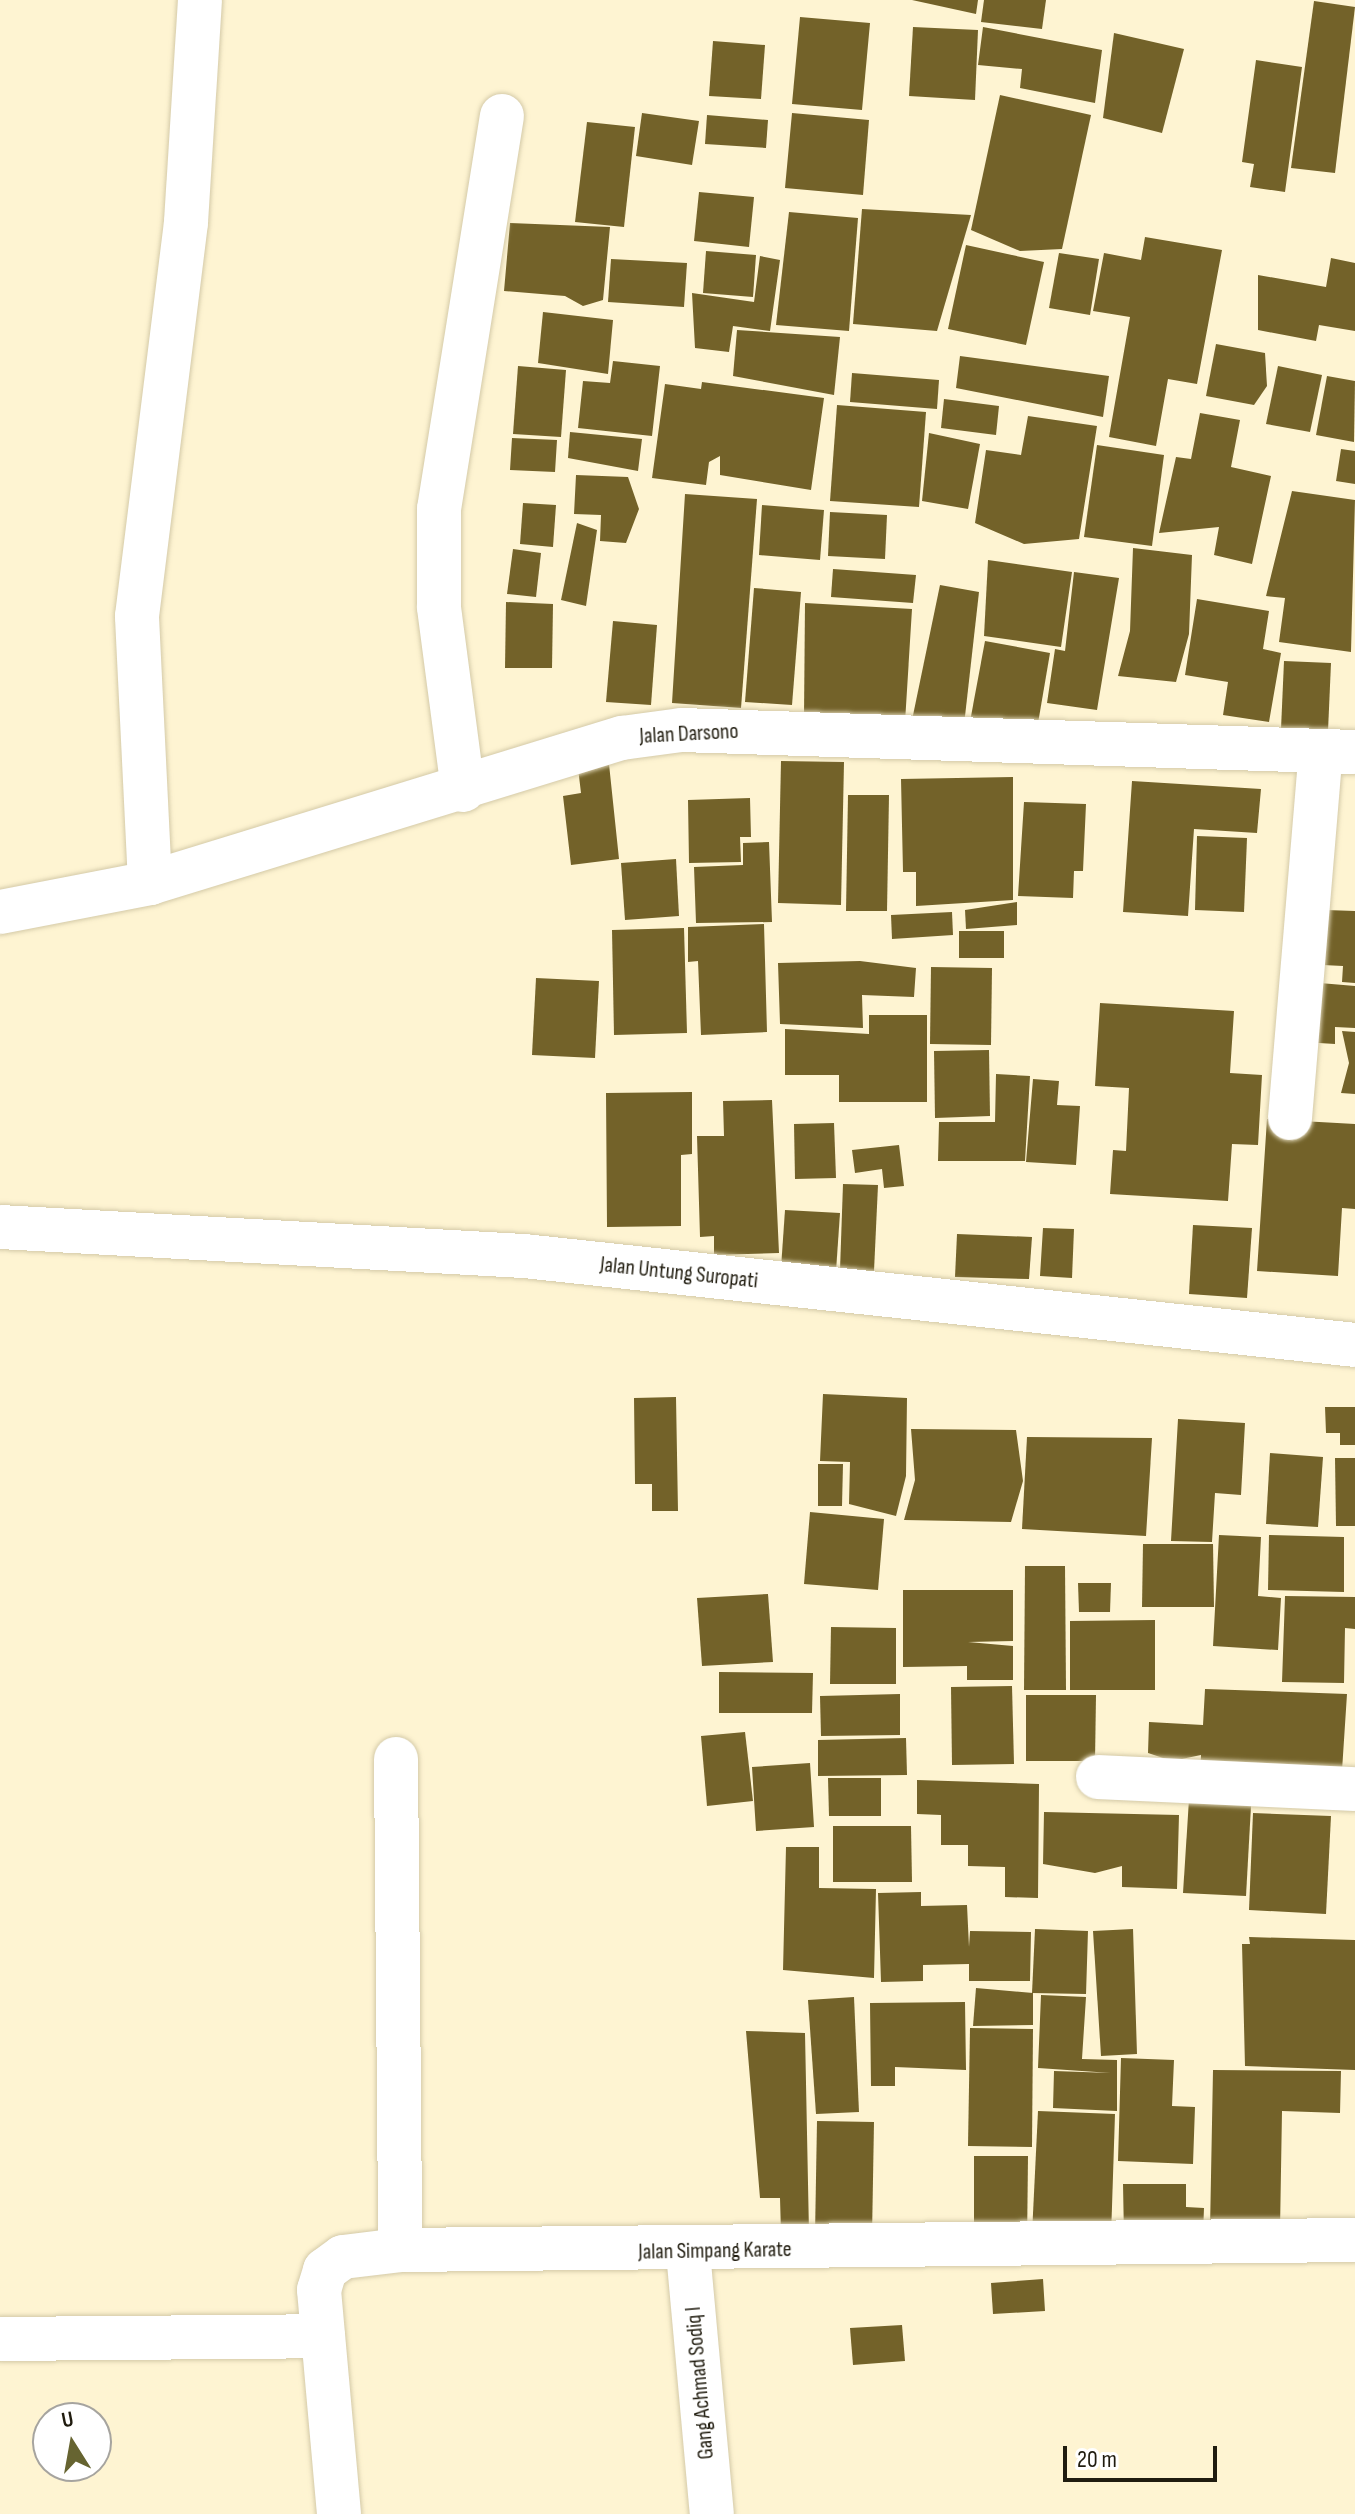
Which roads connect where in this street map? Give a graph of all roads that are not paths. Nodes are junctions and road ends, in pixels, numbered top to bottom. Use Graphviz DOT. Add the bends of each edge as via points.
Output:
graph roads {
  1 [pos="200,0"];
  2 [pos="502,116"];
  3 [pos="1338,752"];
  4 [pos="463,790"];
  5 [pos="150,883"];
  6 [pos="0,912"];
  7 [pos="1290,1118"];
  8 [pos="0,1227"];
  9 [pos="1355,1345"];
  10 [pos="396,1759"];
  11 [pos="1098,1777"];
  12 [pos="1355,1789"];
  13 [pos="1355,2240"];
  14 [pos="400,2250"];
  15 [pos="688,2252"];
  16 [pos="323,2336"];
  17 [pos="0,2339"];
  18 [pos="339,2514"];
  19 [pos="712,2514"];
  1 -- 5 [label="street" via="186,222 137,616"];
  2 -- 4 [label="street" via="439,509 439,607"];
  3 -- 4 [label="street, Jalan Darsono" via="681,730 622,738"];
  3 -- 7 [label="street"];
  4 -- 5 [label="street, Jalan Darsono"];
  5 -- 6 [label="street, Jalan Darsono"];
  8 -- 9 [label="street, Jalan Untung Suropati" via="524,1256"];
  10 -- 14 [label="street"];
  11 -- 12 [label="street"];
  13 -- 15 [label="street, Jalan Simpang Karate"];
  14 -- 15 [label="street, Jalan Simpang Karate"];
  14 -- 16 [label="street, Jalan Simpang Karate" via="343,2257 325,2270"];
  15 -- 19 [label="street, Gang Achmad Sodiq I"];
  16 -- 17 [label="street"];
  16 -- 18 [label="street, Jalan Simpang Karate"];
}
